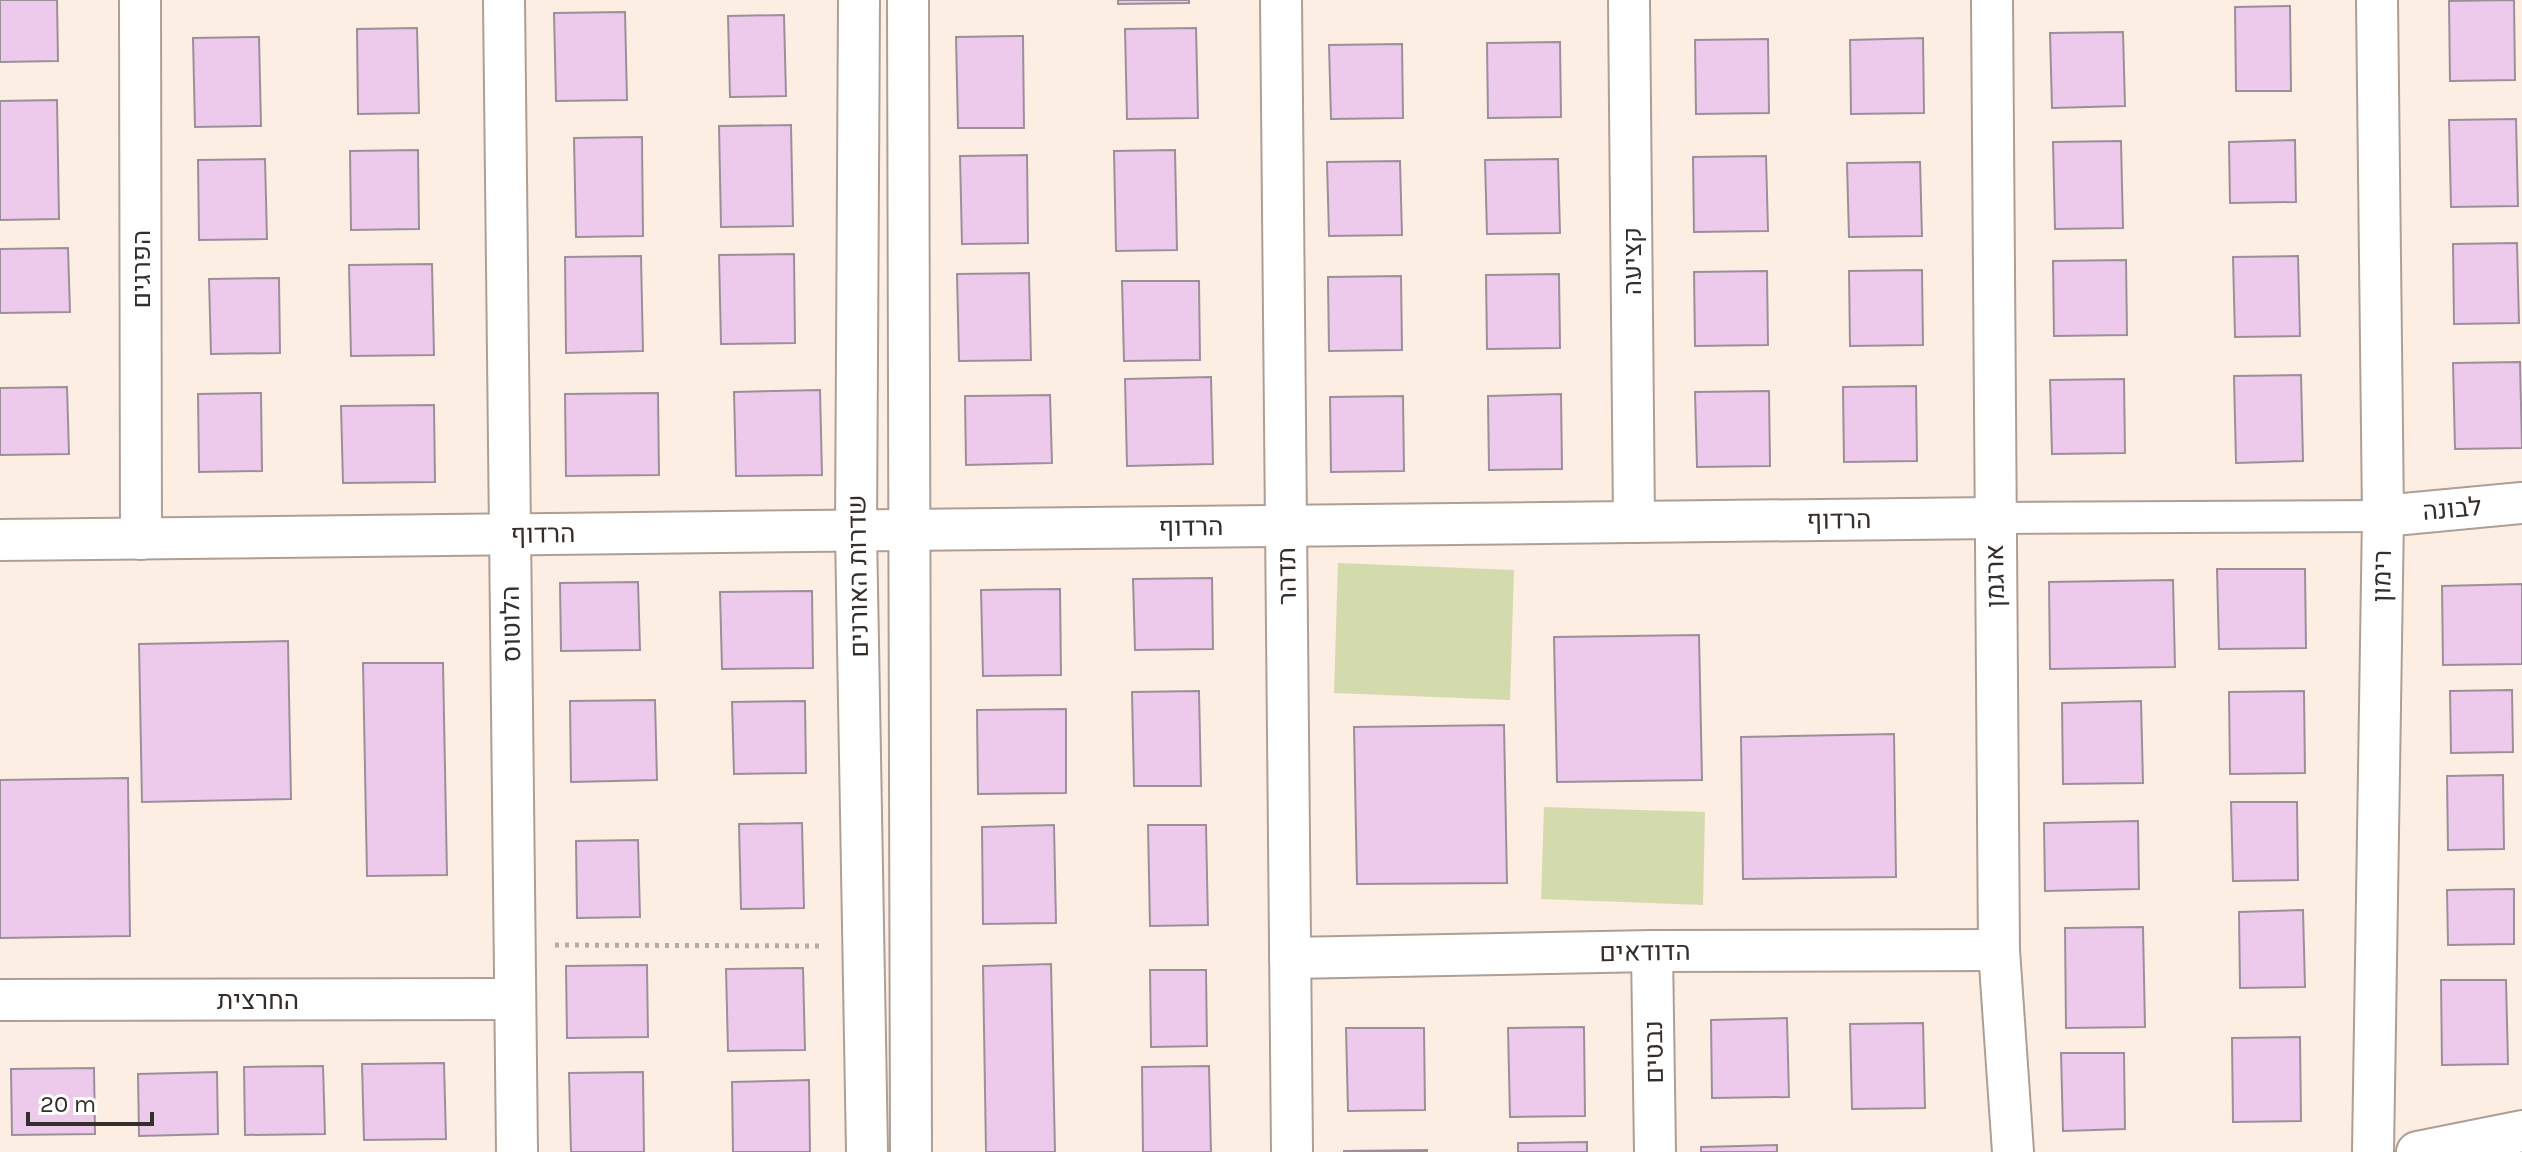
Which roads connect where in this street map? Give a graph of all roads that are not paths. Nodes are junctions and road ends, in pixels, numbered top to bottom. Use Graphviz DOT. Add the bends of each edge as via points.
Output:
graph roads {
  1 [pos="140,0"];
  2 [pos="504,0"];
  3 [pos="859,0"];
  4 [pos="908,0"];
  5 [pos="1281,0"];
  6 [pos="1629,0"];
  7 [pos="1992,0"];
  8 [pos="2377,0"];
  9 [pos="2522,503"];
  10 [pos="2383,516"];
  11 [pos="1994,518"];
  12 [pos="1634,522"];
  13 [pos="1286,526"];
  14 [pos="909,530"];
  15 [pos="856,531"];
  16 [pos="510,535"];
  17 [pos="141,539"];
  18 [pos="0,540"];
  19 [pos="1999,950"];
  20 [pos="1652,951"];
  21 [pos="1290,958"];
  22 [pos="515,999"];
  23 [pos="0,1000"];
  24 [pos="2522,1131"];
  25 [pos="517,1152"];
  26 [pos="867,1152"];
  27 [pos="911,1152"];
  28 [pos="1292,1152"];
  29 [pos="1655,1152"];
  30 [pos="2013,1152"];
  31 [pos="2373,1152"];
  32 [pos="2417,1152"];
  1 -- 17 [label="street, הפרגים"];
  2 -- 16 [label="street, הלוטוס"];
  3 -- 15 [label="street, שדרות האורנים"];
  4 -- 14 [label="street, שדרות האורנים"];
  5 -- 13 [label="street, תדהר"];
  6 -- 12 [label="street, קציעה"];
  7 -- 11 [label="street, ארגמן"];
  8 -- 10 [label="street, רימון"];
  9 -- 10 [label="street, לבונה"];
  10 -- 11 [label="street, הרדוף"];
  10 -- 31 [label="street, רימון"];
  11 -- 12 [label="street, הרדוף"];
  11 -- 19 [label="street, ארגמן"];
  12 -- 13 [label="street, הרדוף"];
  13 -- 14 [label="street, הרדוף"];
  13 -- 21 [label="street, תדהר"];
  14 -- 15 [label="street, הרדוף"];
  14 -- 27 [label="street, שדרות האורנים"];
  15 -- 16 [label="street, הרדוף"];
  15 -- 26 [label="street, שדרות האורנים"];
  16 -- 17 [label="street, הרדוף"];
  16 -- 22 [label="street, הלוטוס"];
  17 -- 18 [label="street, הרדוף"];
  19 -- 20 [label="street, הדודאים"];
  19 -- 30 [label="street, ארגמן"];
  20 -- 21 [label="street, הדודאים"];
  20 -- 29 [label="street, נבטים"];
  21 -- 28 [label="street, תדהר"];
  22 -- 23 [label="street, החרצית"];
  22 -- 25 [label="street, הלוטוס"];
  24 -- 32 [label="street"];
}
